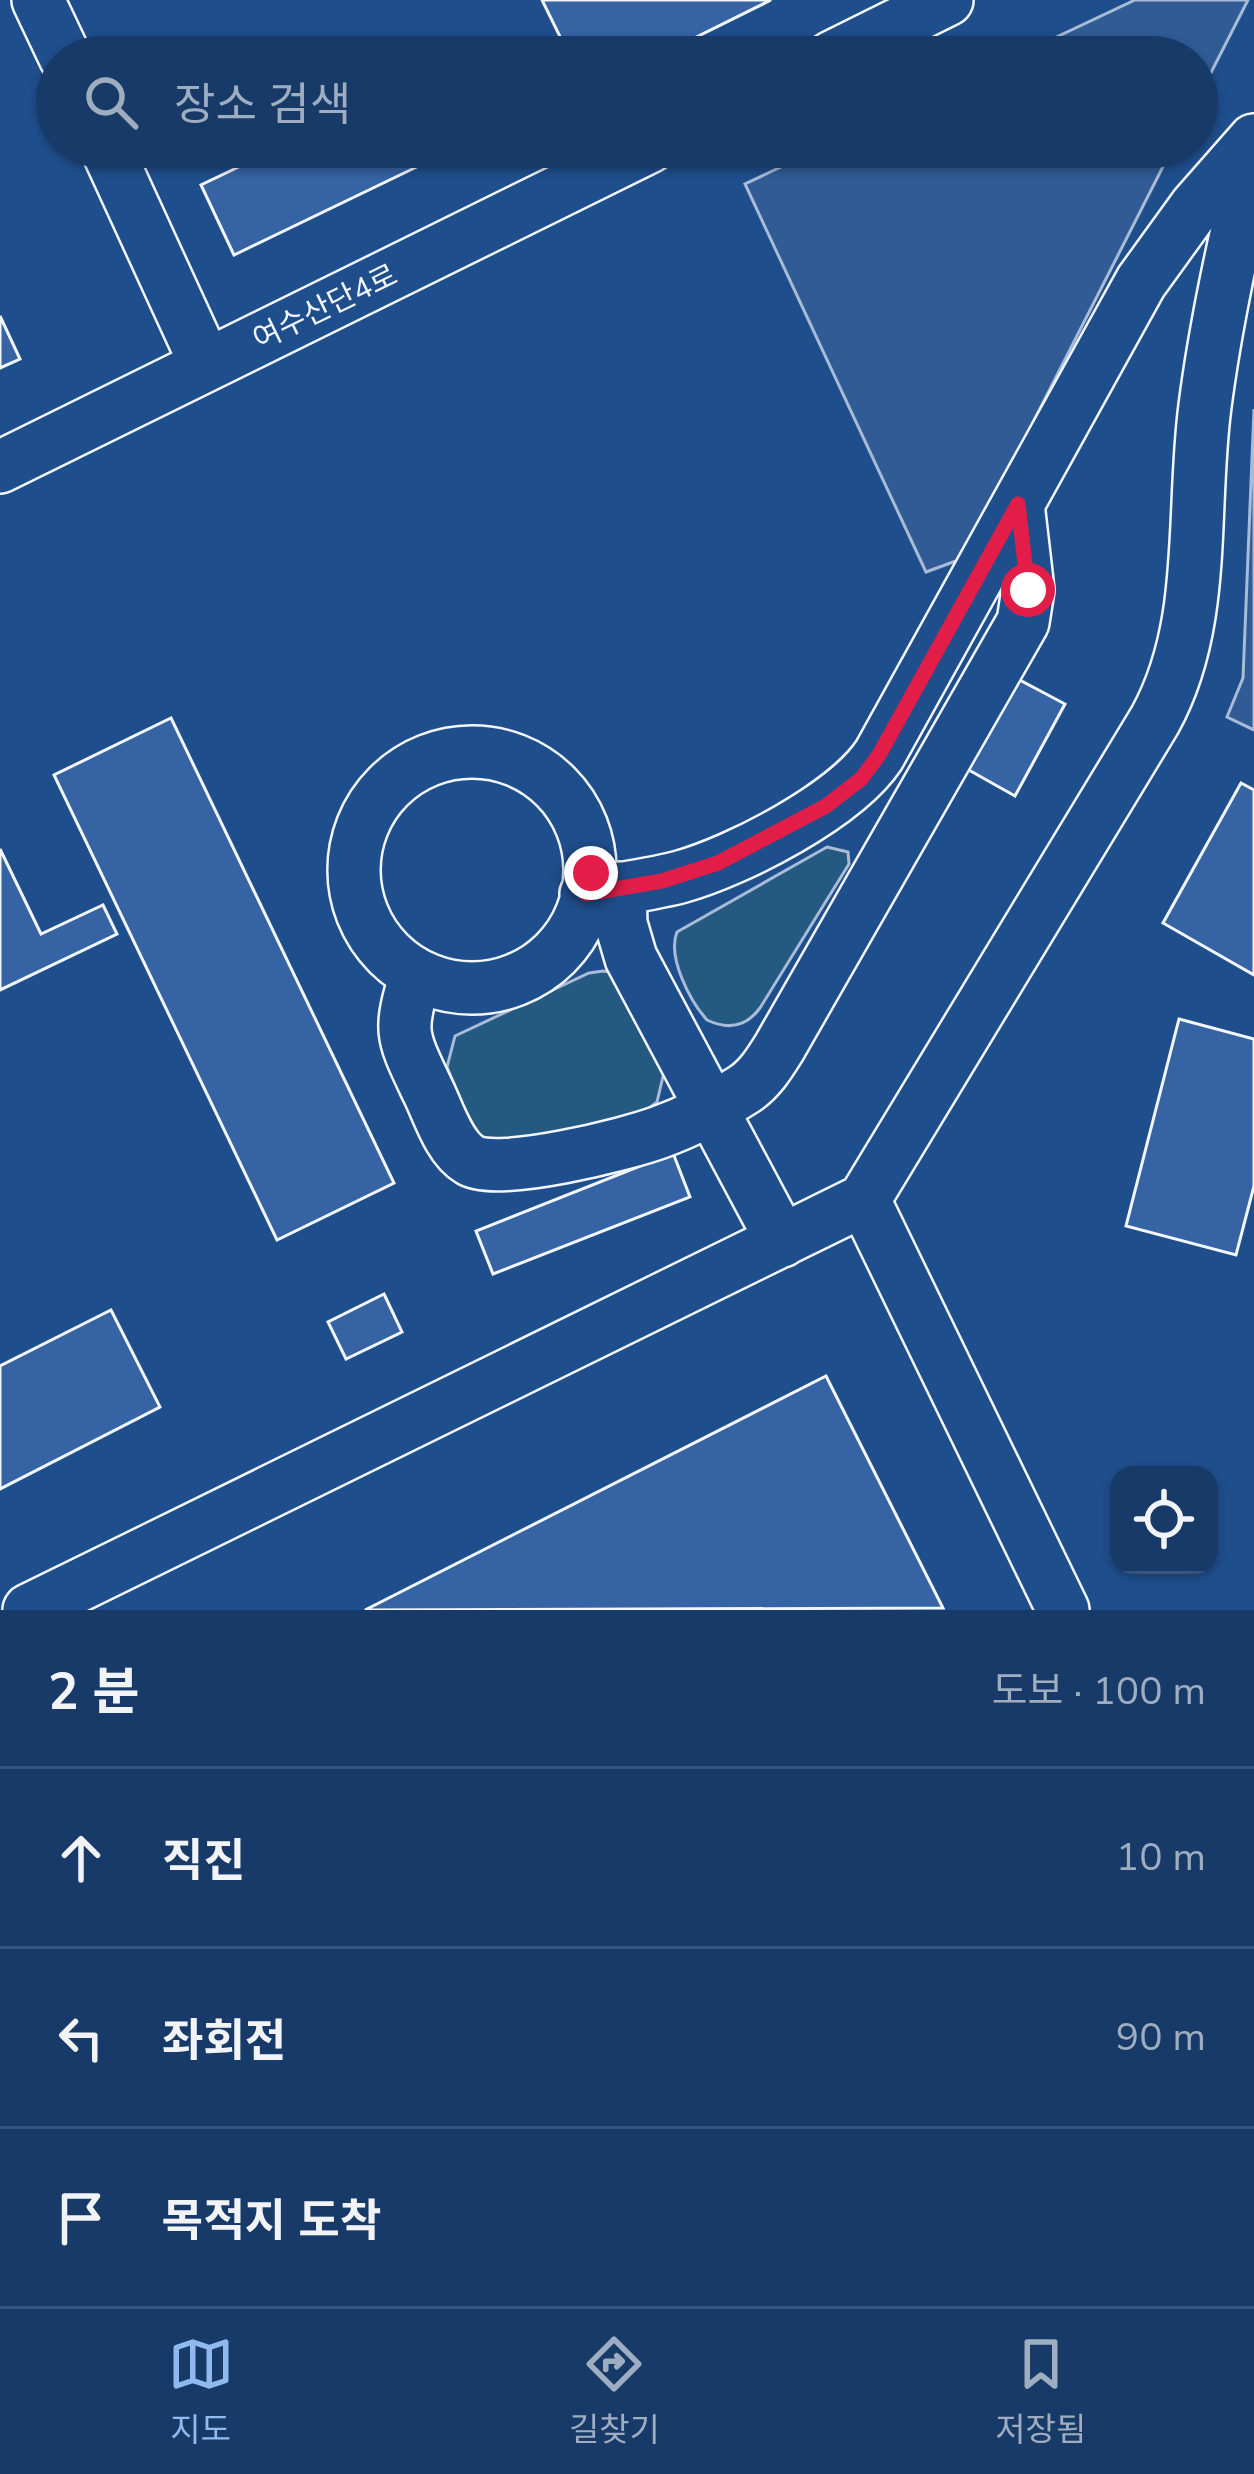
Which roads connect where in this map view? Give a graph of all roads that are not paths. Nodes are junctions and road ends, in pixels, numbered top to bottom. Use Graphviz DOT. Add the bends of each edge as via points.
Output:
graph roads {
  1 [pos="38,0"];
  2 [pos="947,0"];
  3 [pos="54,36"];
  4 [pos="874,36"];
  5 [pos="1254,140"];
  6 [pos="1254,154"];
  7 [pos="116,168"];
  8 [pos="606,168"];
  9 [pos="206,365"];
  10 [pos="0,467"];
  11 [pos="1018,504"];
  12 [pos="603,891"];
  13 [pos="416,975"];
  14 [pos="711,1107"];
  15 [pos="864,1200"];
  16 [pos="782,1240"];
  17 [pos="29,1610"];
  18 [pos="1063,1610"];
  1 -- 3 [label="street"];
  2 -- 4 [label="street"];
  5 -- 11 [label="street" via="1141,282"];
  6 -- 15 [label="street" via="1204,410 1191,617 1174,682"];
  7 -- 9 [label="street"];
  8 -- 9 [label="street, 여수산단4로"];
  9 -- 10 [label="street, 여수산단4로"];
  11 -- 12 [label="street" via="861,779 718,863"];
  11 -- 14 [label="street" via="1028,590 1015,639 779,1048 757,1079"];
  12 -- 13 [label="street" via="532,973 474,988"];
  12 -- 13 [label="street" via="591,873 585,833 540,772 505,756 430,759 396,778 371,807 354,881 363,918 384,951"];
  12 -- 14 [label="street"];
  13 -- 14 [label="street" via="404,1037 470,1160 492,1166 544,1159 656,1134"];
  14 -- 16 [label="street"];
  15 -- 16 [label="street"];
  15 -- 18 [label="street"];
  16 -- 17 [label="street"];
}
